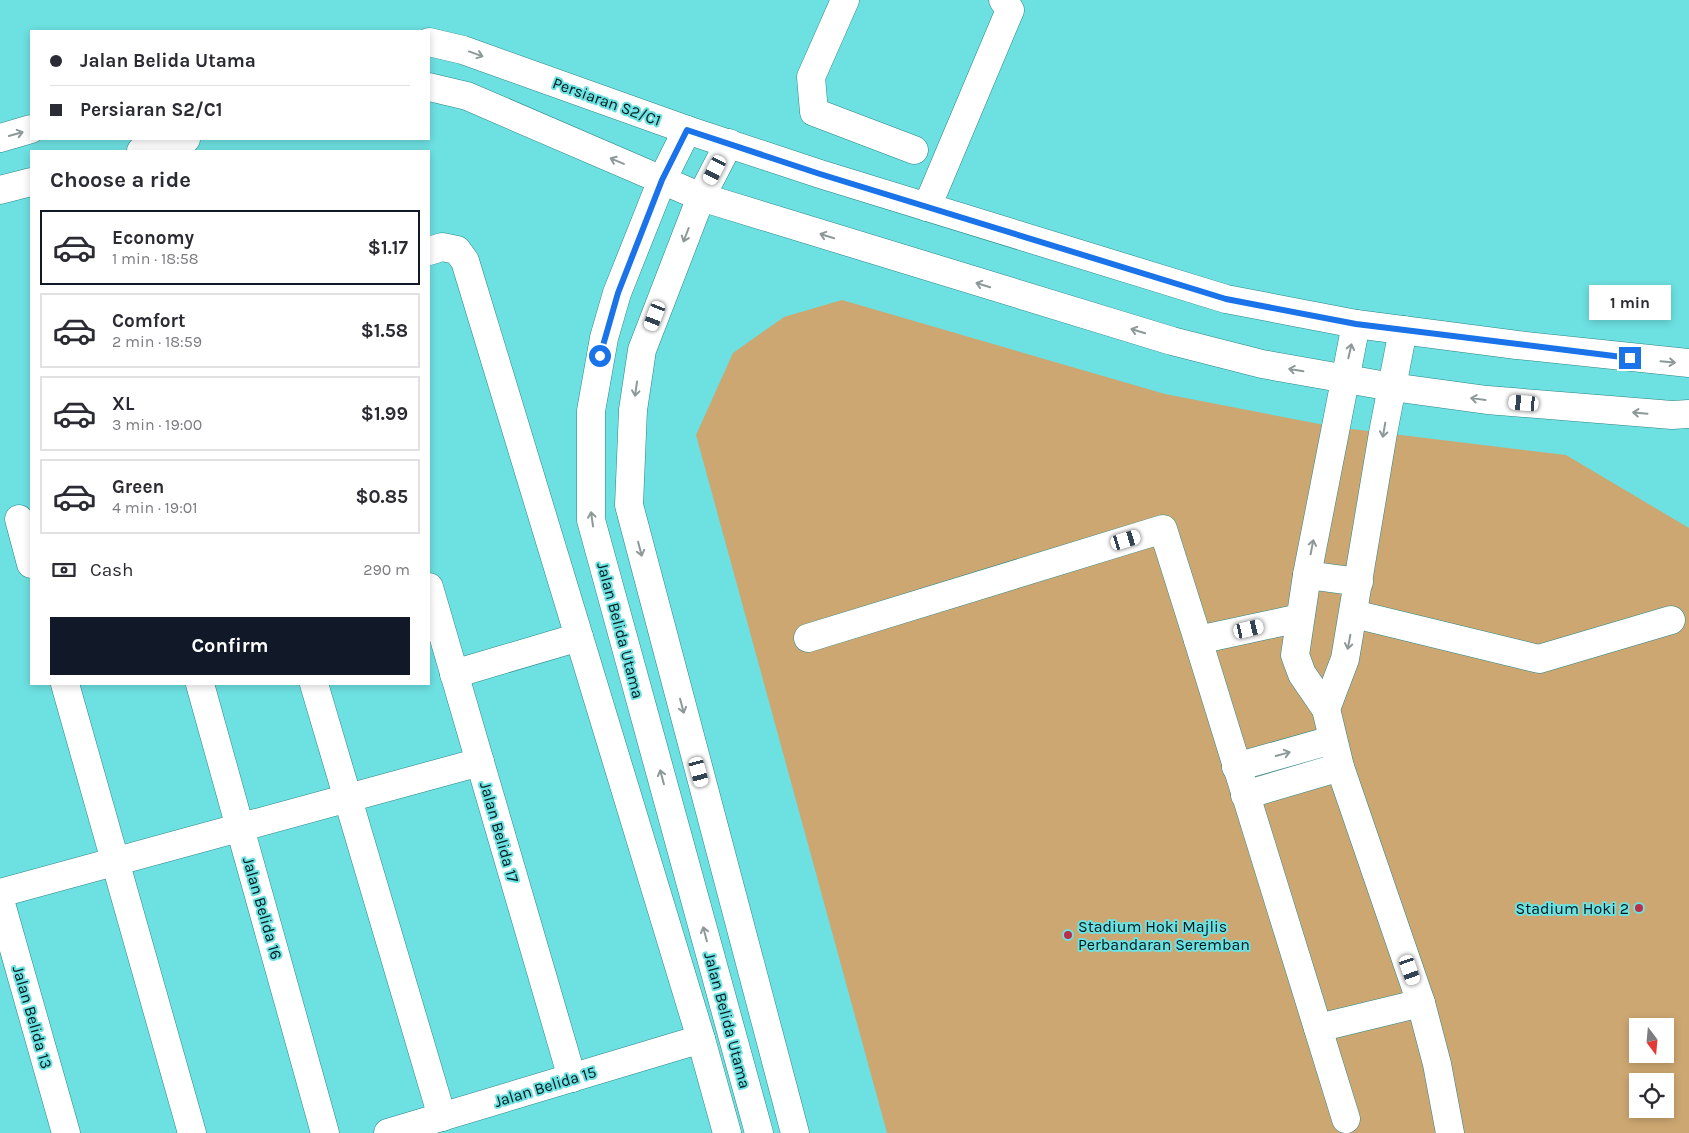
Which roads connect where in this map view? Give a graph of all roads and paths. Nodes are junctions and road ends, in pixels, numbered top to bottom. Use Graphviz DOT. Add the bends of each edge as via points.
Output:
graph roads {
  1 [pos="844,0"];
  2 [pos="1002,0"];
  3 [pos="430,42"];
  4 [pos="430,87"];
  5 [pos="30,129"];
  6 [pos="687,130"];
  7 [pos="0,138"];
  8 [pos="182,140"];
  9 [pos="729,143"];
  10 [pos="145,150"];
  11 [pos="914,150"];
  12 [pos="662,180"];
  13 [pos="30,182"];
  14 [pos="0,190"];
  15 [pos="701,197"];
  16 [pos="927,207"];
  17 [pos="430,251"];
  18 [pos="1356,324"];
  19 [pos="1404,330"];
  20 [pos="1689,363"];
  21 [pos="1344,378"];
  22 [pos="1392,387"];
  23 [pos="1689,414"];
  24 [pos="17,520"];
  25 [pos="30,561"];
  26 [pos="1307,575"];
  27 [pos="1359,582"];
  28 [pos="430,590"];
  29 [pos="1354,614"];
  30 [pos="1300,618"];
  31 [pos="1671,620"];
  32 [pos="579,637"];
  33 [pos="808,638"];
  34 [pos="1198,640"];
  35 [pos="454,674"];
  36 [pos="65,685"];
  37 [pos="200,685"];
  38 [pos="314,685"];
  39 [pos="1326,709"];
  40 [pos="1332,740"];
  41 [pos="480,762"];
  42 [pos="1340,766"];
  43 [pos="1236,767"];
  44 [pos="1245,795"];
  45 [pos="348,798"];
  46 [pos="240,827"];
  47 [pos="114,861"];
  48 [pos="0,893"];
  49 [pos="0,900"];
  50 [pos="1422,1003"];
  51 [pos="1318,1028"];
  52 [pos="701,1039"];
  53 [pos="572,1078"];
  54 [pos="442,1117"];
  55 [pos="1346,1119"];
  56 [pos="66,1133"];
  57 [pos="192,1133"];
  58 [pos="325,1133"];
  59 [pos="388,1133"];
  60 [pos="727,1133"];
  61 [pos="759,1133"];
  62 [pos="795,1133"];
  63 [pos="1450,1133"];
  1 -- 11 [label="main road" via="811,77 814,112"];
  2 -- 16 [label="main road" via="1010,10"];
  3 -- 6 [label="main road, Persiaran S2/C1, one-way" via="463,50"];
  12 -- 4 [label="main road, one-way" via="467,96"];
  7 -- 5 [label="main road, one-way"];
  6 -- 9 [label="main road, Persiaran S2/C1"];
  6 -- 12 [label="main road, Jalan Belida Utama"];
  8 -- 10 [label="main road"];
  9 -- 15 [label="main road"];
  9 -- 16 [label="main road, Persiaran S2/C1"];
  12 -- 15 [label="main road"];
  61 -- 12 [label="main road, Jalan Belida Utama, one-way" via="591,520 591,411 604,338"];
  13 -- 14 [label="main road"];
  21 -- 15 [label="main road, one-way" via="1262,364 1172,342"];
  15 -- 62 [label="main road, one-way" via="642,350 633,410 629,505"];
  16 -- 18 [label="main road, Persiaran S2/C1" via="1226,299"];
  17 -- 32 [label="main road" via="442,247 458,250 465,261"];
  18 -- 19 [label="main road, Persiaran S2/C1"];
  21 -- 18 [label="main road, one-way"];
  19 -- 20 [label="main road, Persiaran S2/C1, one-way"];
  19 -- 22 [label="main road"];
  21 -- 22 [label="main road"];
  26 -- 21 [label="main road, one-way"];
  23 -- 22 [label="main road, one-way" via="1487,400"];
  22 -- 27 [label="main road, one-way"];
  24 -- 25 [label="main road"];
  26 -- 27 [label="main road"];
  26 -- 30 [label="main road"];
  27 -- 29 [label="main road"];
  28 -- 35 [label="main road, Jalan Belida 17"];
  29 -- 31 [label="main road" via="1539,659"];
  29 -- 39 [label="main road, one-way" via="1345,660"];
  30 -- 34 [label="main road"];
  30 -- 39 [label="main road" via="1296,656 1302,674"];
  32 -- 35 [label="main road"];
  32 -- 52 [label="main road"];
  33 -- 34 [label="main road" via="1163,529"];
  34 -- 43 [label="main road"];
  35 -- 41 [label="main road, Jalan Belida 17"];
  36 -- 47 [label="main road"];
  37 -- 46 [label="main road, Jalan Belida 16"];
  38 -- 45 [label="main road"];
  39 -- 40 [label="main road"];
  40 -- 42 [label="main road"];
  43 -- 40 [label="main road, one-way"];
  41 -- 45 [label="main road"];
  41 -- 53 [label="main road, Jalan Belida 17"];
  42 -- 44 [label="main road"];
  42 -- 50 [label="main road"];
  43 -- 44 [label="main road"];
  44 -- 51 [label="main road"];
  45 -- 46 [label="main road"];
  45 -- 54 [label="main road"];
  46 -- 47 [label="main road"];
  46 -- 58 [label="main road, Jalan Belida 16"];
  47 -- 48 [label="main road"];
  47 -- 57 [label="main road"];
  49 -- 56 [label="main road, Jalan Belida 13"];
  50 -- 51 [label="main road"];
  50 -- 63 [label="main road" via="1438,1064"];
  51 -- 55 [label="main road"];
  52 -- 53 [label="main road, Jalan Belida 15"];
  52 -- 60 [label="main road"];
  53 -- 54 [label="main road, Jalan Belida 15"];
  54 -- 59 [label="main road, Jalan Belida 15"];
}
